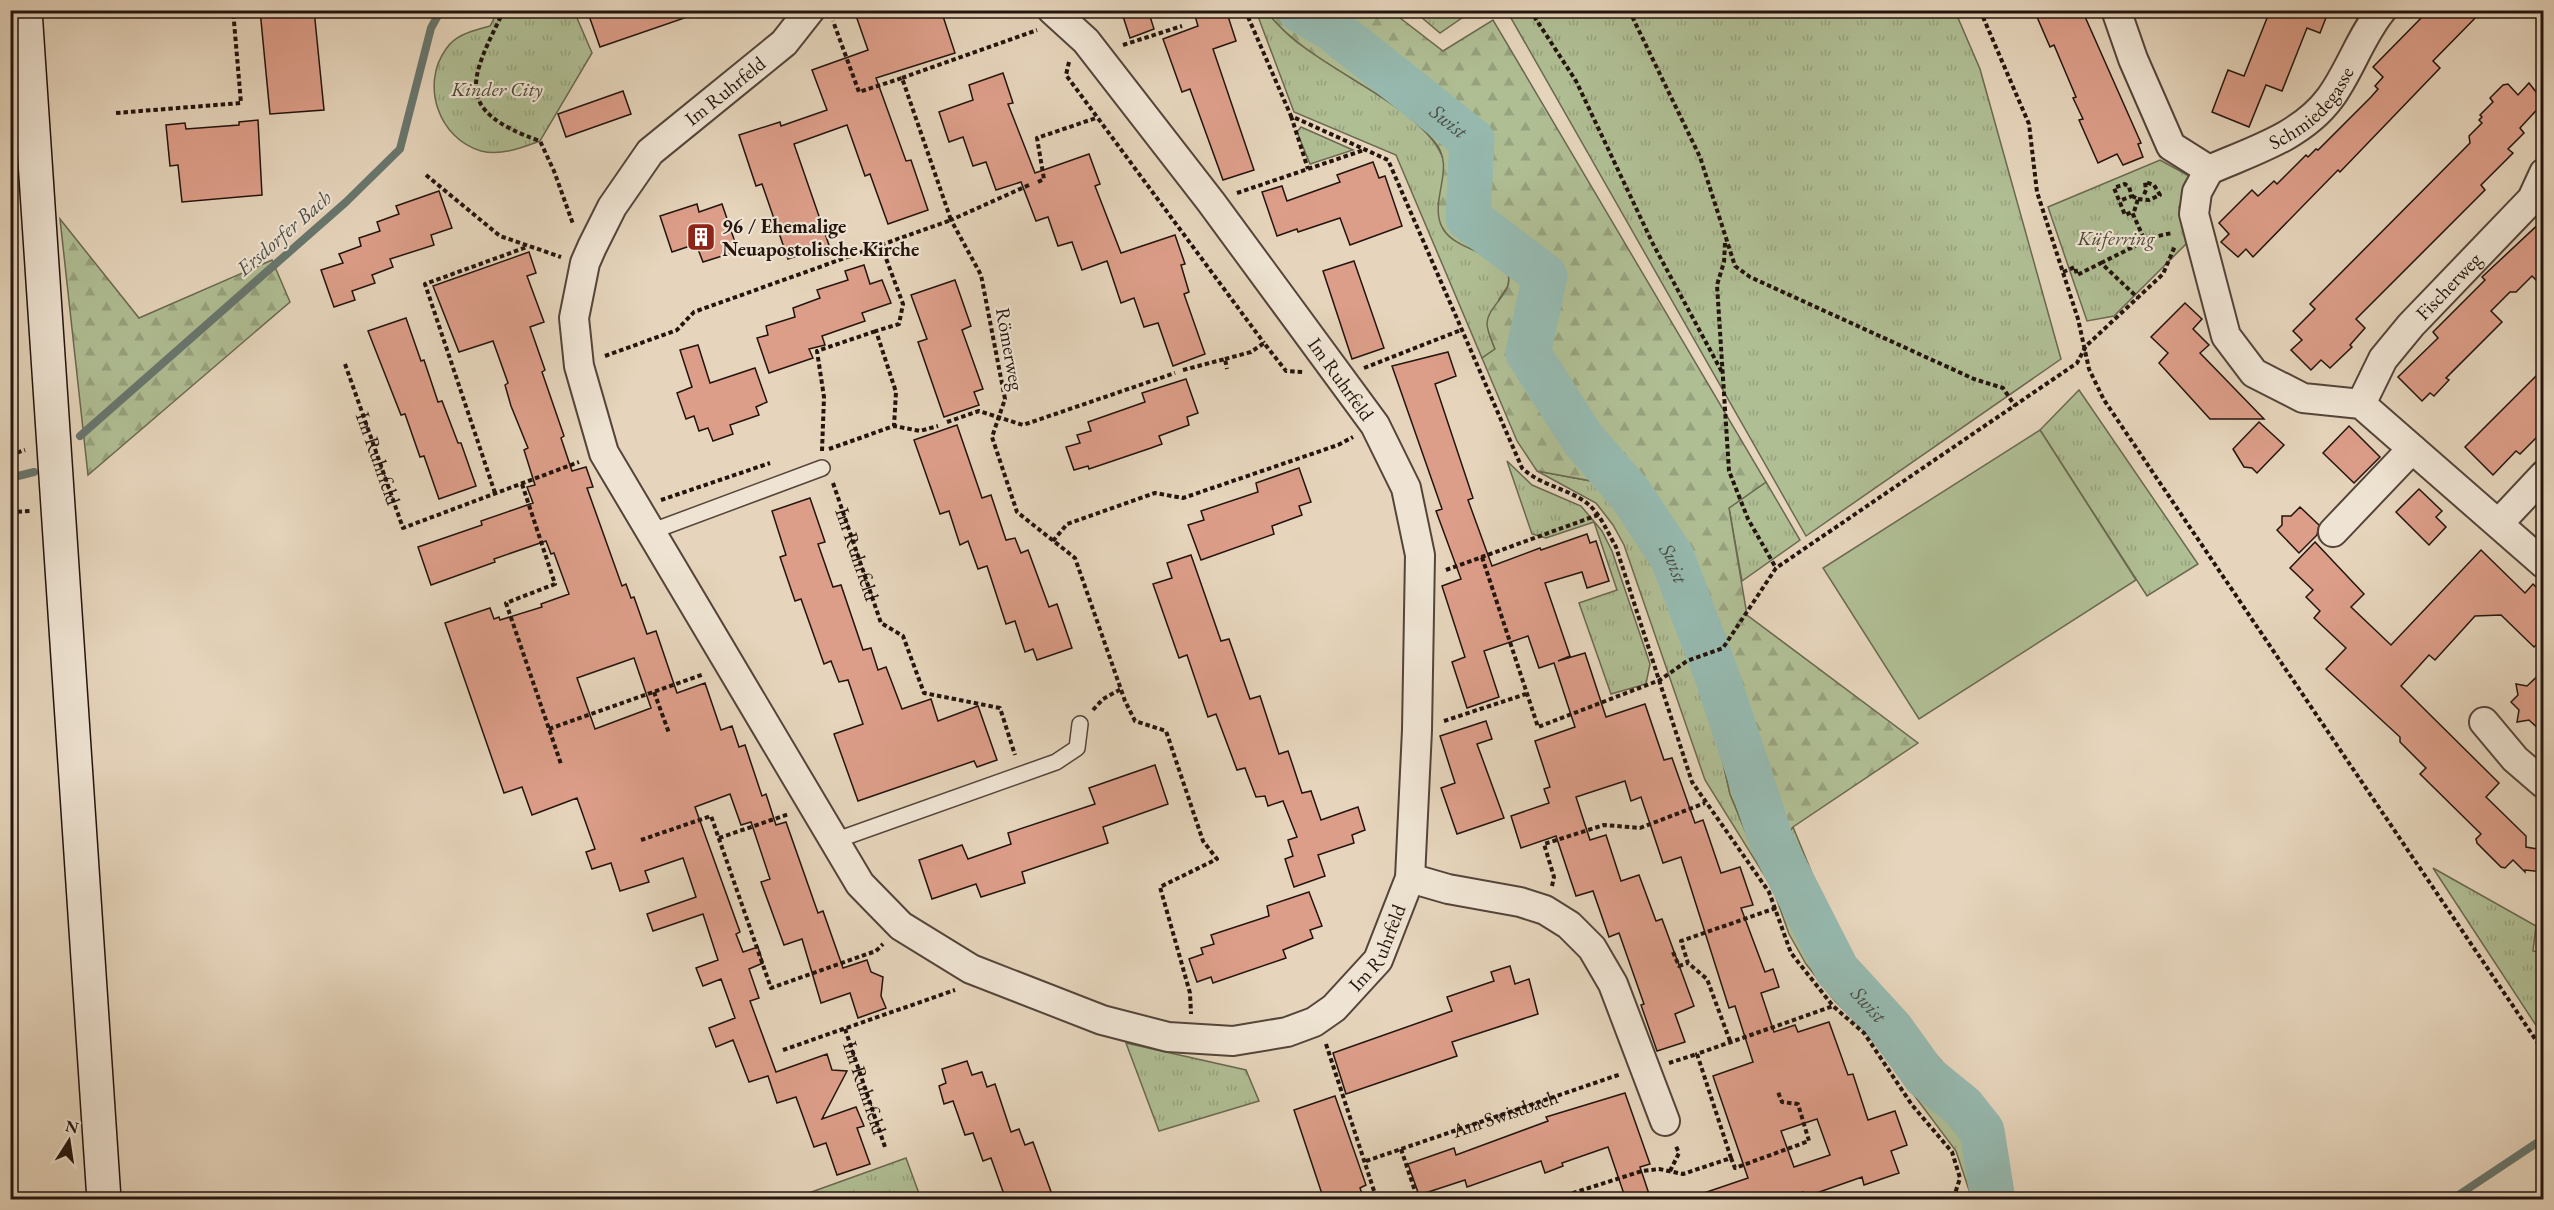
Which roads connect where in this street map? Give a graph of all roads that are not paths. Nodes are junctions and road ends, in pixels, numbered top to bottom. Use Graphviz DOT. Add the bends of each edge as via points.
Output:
graph roads {
  1 [pos="25,10"];
  2 [pos="810,10"];
  3 [pos="2116,10"];
  4 [pos="2382,10"];
  5 [pos="1057,15"];
  6 [pos="2208,170"];
  7 [pos="2544,173"];
  8 [pos="2361,404"];
  9 [pos="2412,449"];
  10 [pos="826,468"];
  11 [pos="2544,475"];
  12 [pos="643,520"];
  13 [pos="2499,523"];
  14 [pos="2333,532"];
  15 [pos="2544,564"];
  16 [pos="2484,722"];
  17 [pos="1080,724"];
  18 [pos="2544,784"];
  19 [pos="834,841"];
  20 [pos="1410,878"];
  21 [pos="1665,1121"];
  22 [pos="104,1200"];
  1 -- 22 [label="main road"];
  2 -- 12 [label="street, Im Ruhrfeld" via="784,43 650,152 612,207 588,255 574,318 579,366 604,453"];
  3 -- 6 [label="street" via="2171,146"];
  4 -- 6 [label="street, Schmiedegasse" via="2362,38 2331,97 2311,119 2278,139"];
  5 -- 20 [label="street, Im Ruhrfeld" via="1092,49 1211,202 1375,425 1406,488 1420,555"];
  6 -- 8 [label="street" via="2197,192 2194,214 2184,229 2226,336 2254,374 2303,398"];
  7 -- 8 [label="street, Fischerweg" via="2532,199 2383,359"];
  8 -- 9 [label="street"];
  9 -- 13 [label="street"];
  9 -- 14 [label="street"];
  10 -- 12 [label="lane"];
  11 -- 13 [label="street"];
  12 -- 19 [label="street, Im Ruhrfeld"];
  13 -- 15 [label="street"];
  16 -- 18 [label="street" via="2515,759"];
  17 -- 19 [label="lane" via="1077,748 1056,762"];
  19 -- 20 [label="street, Im Ruhrfeld" via="860,884 901,926 971,969 1102,1020 1168,1037 1192,1039 1233,1041 1287,1032 1314,1022 1334,1008 1378,960"];
  20 -- 21 [label="street" via="1520,902 1545,910 1569,925 1593,948 1613,984"];
}
